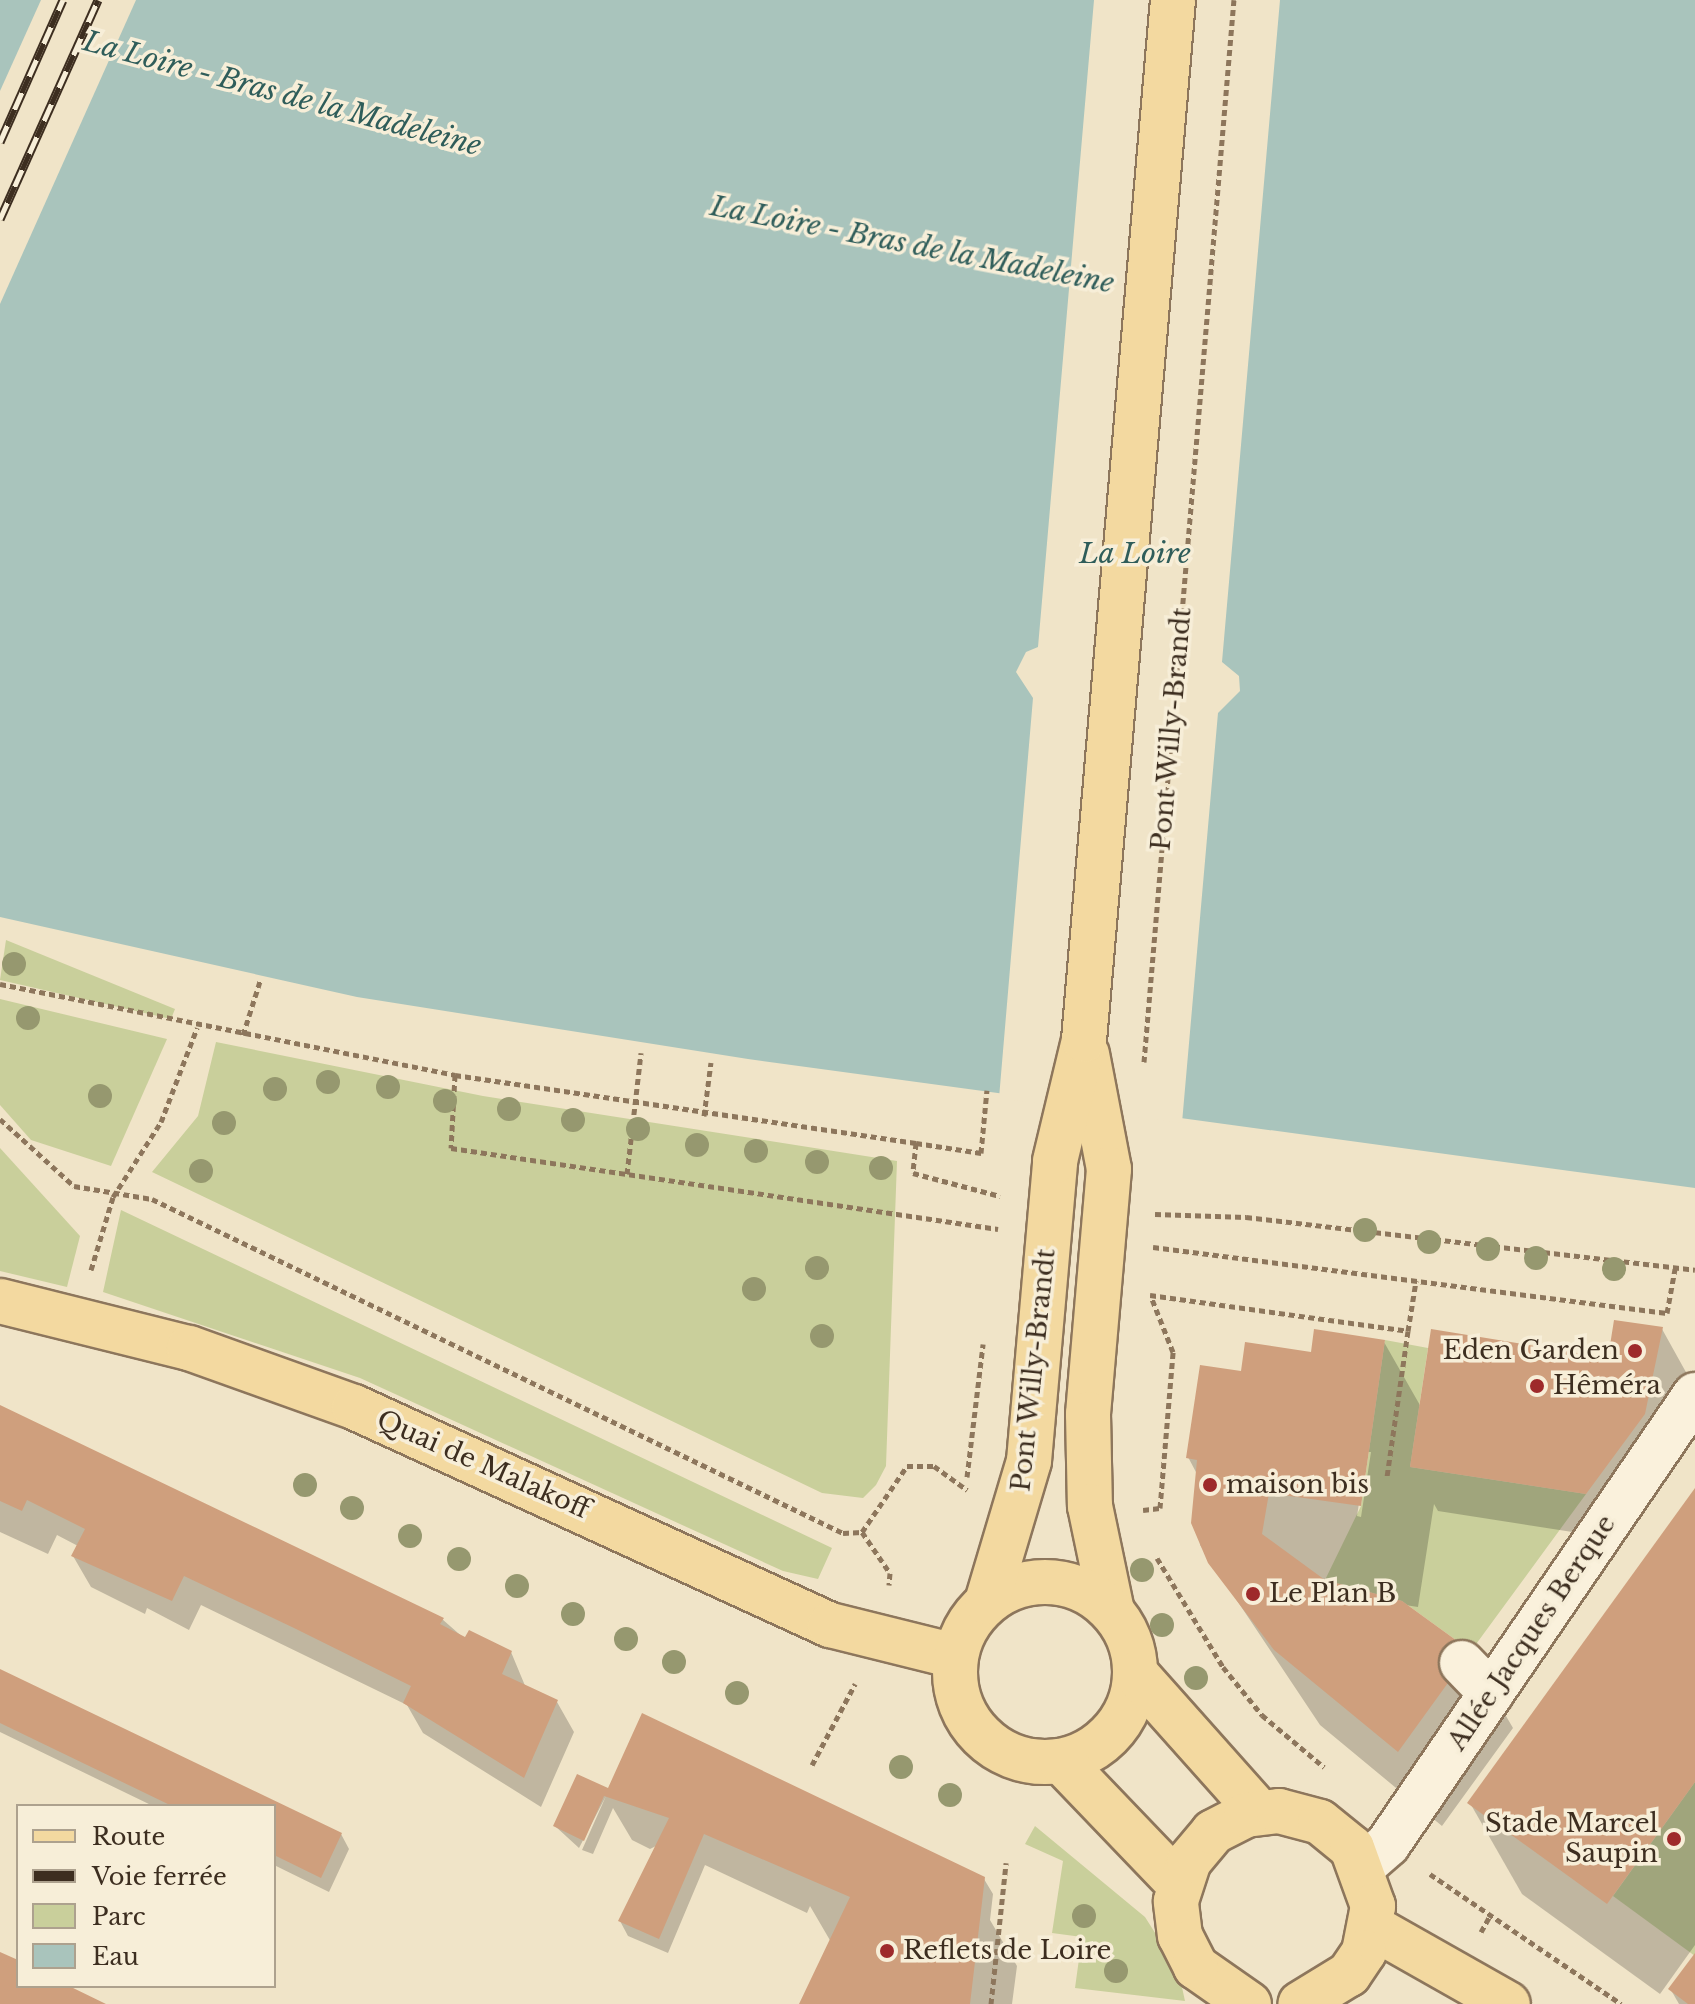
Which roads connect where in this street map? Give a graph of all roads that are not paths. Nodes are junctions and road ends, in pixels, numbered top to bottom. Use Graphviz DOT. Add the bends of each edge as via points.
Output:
graph roads {
  1 [pos="1173,0"];
  2 [pos="1084,1040"];
  3 [pos="0,1301"];
  4 [pos="1695,1395"];
  5 [pos="987,1602"];
  6 [pos="1112,1611"];
  7 [pos="955,1656"];
  8 [pos="1136,1674"];
  9 [pos="1061,1761"];
  10 [pos="1259,1812"];
  11 [pos="1376,1855"];
  12 [pos="1179,1884"];
  13 [pos="1372,1927"];
  14 [pos="1249,2004"];
  15 [pos="1300,2004"];
  16 [pos="1508,2004"];
  1 -- 2 [label="main road, Pont Willy-Brandt"];
  2 -- 5 [label="main road, Pont Willy-Brandt" via="1055,1161 1029,1461"];
  2 -- 6 [label="main road, Pont Willy-Brandt" via="1120,1198 1089,1491"];
  3 -- 7 [label="main road, Quai de Malakoff" via="189,1348 354,1407 830,1625"];
  4 -- 11 [label="street, Allée Jacques Berque" via="1487,1675"];
  5 -- 6 [label="main road" via="1016,1586 1051,1582 1084,1590"];
  5 -- 7 [label="main road"];
  6 -- 8 [label="main road" via="1127,1634"];
  7 -- 9 [label="main road" via="961,1708 981,1737 1026,1761"];
  8 -- 9 [label="main road" via="1118,1726 1098,1745"];
  8 -- 10 [label="main road"];
  9 -- 12 [label="main road"];
  10 -- 11 [label="main road" via="1320,1822"];
  10 -- 12 [label="main road" via="1213,1832"];
  11 -- 13 [label="main road"];
  12 -- 14 [label="main road" via="1177,1919 1191,1960 1221,1992"];
  13 -- 15 [label="main road" via="1349,1974"];
  13 -- 16 [label="main road"];
}
